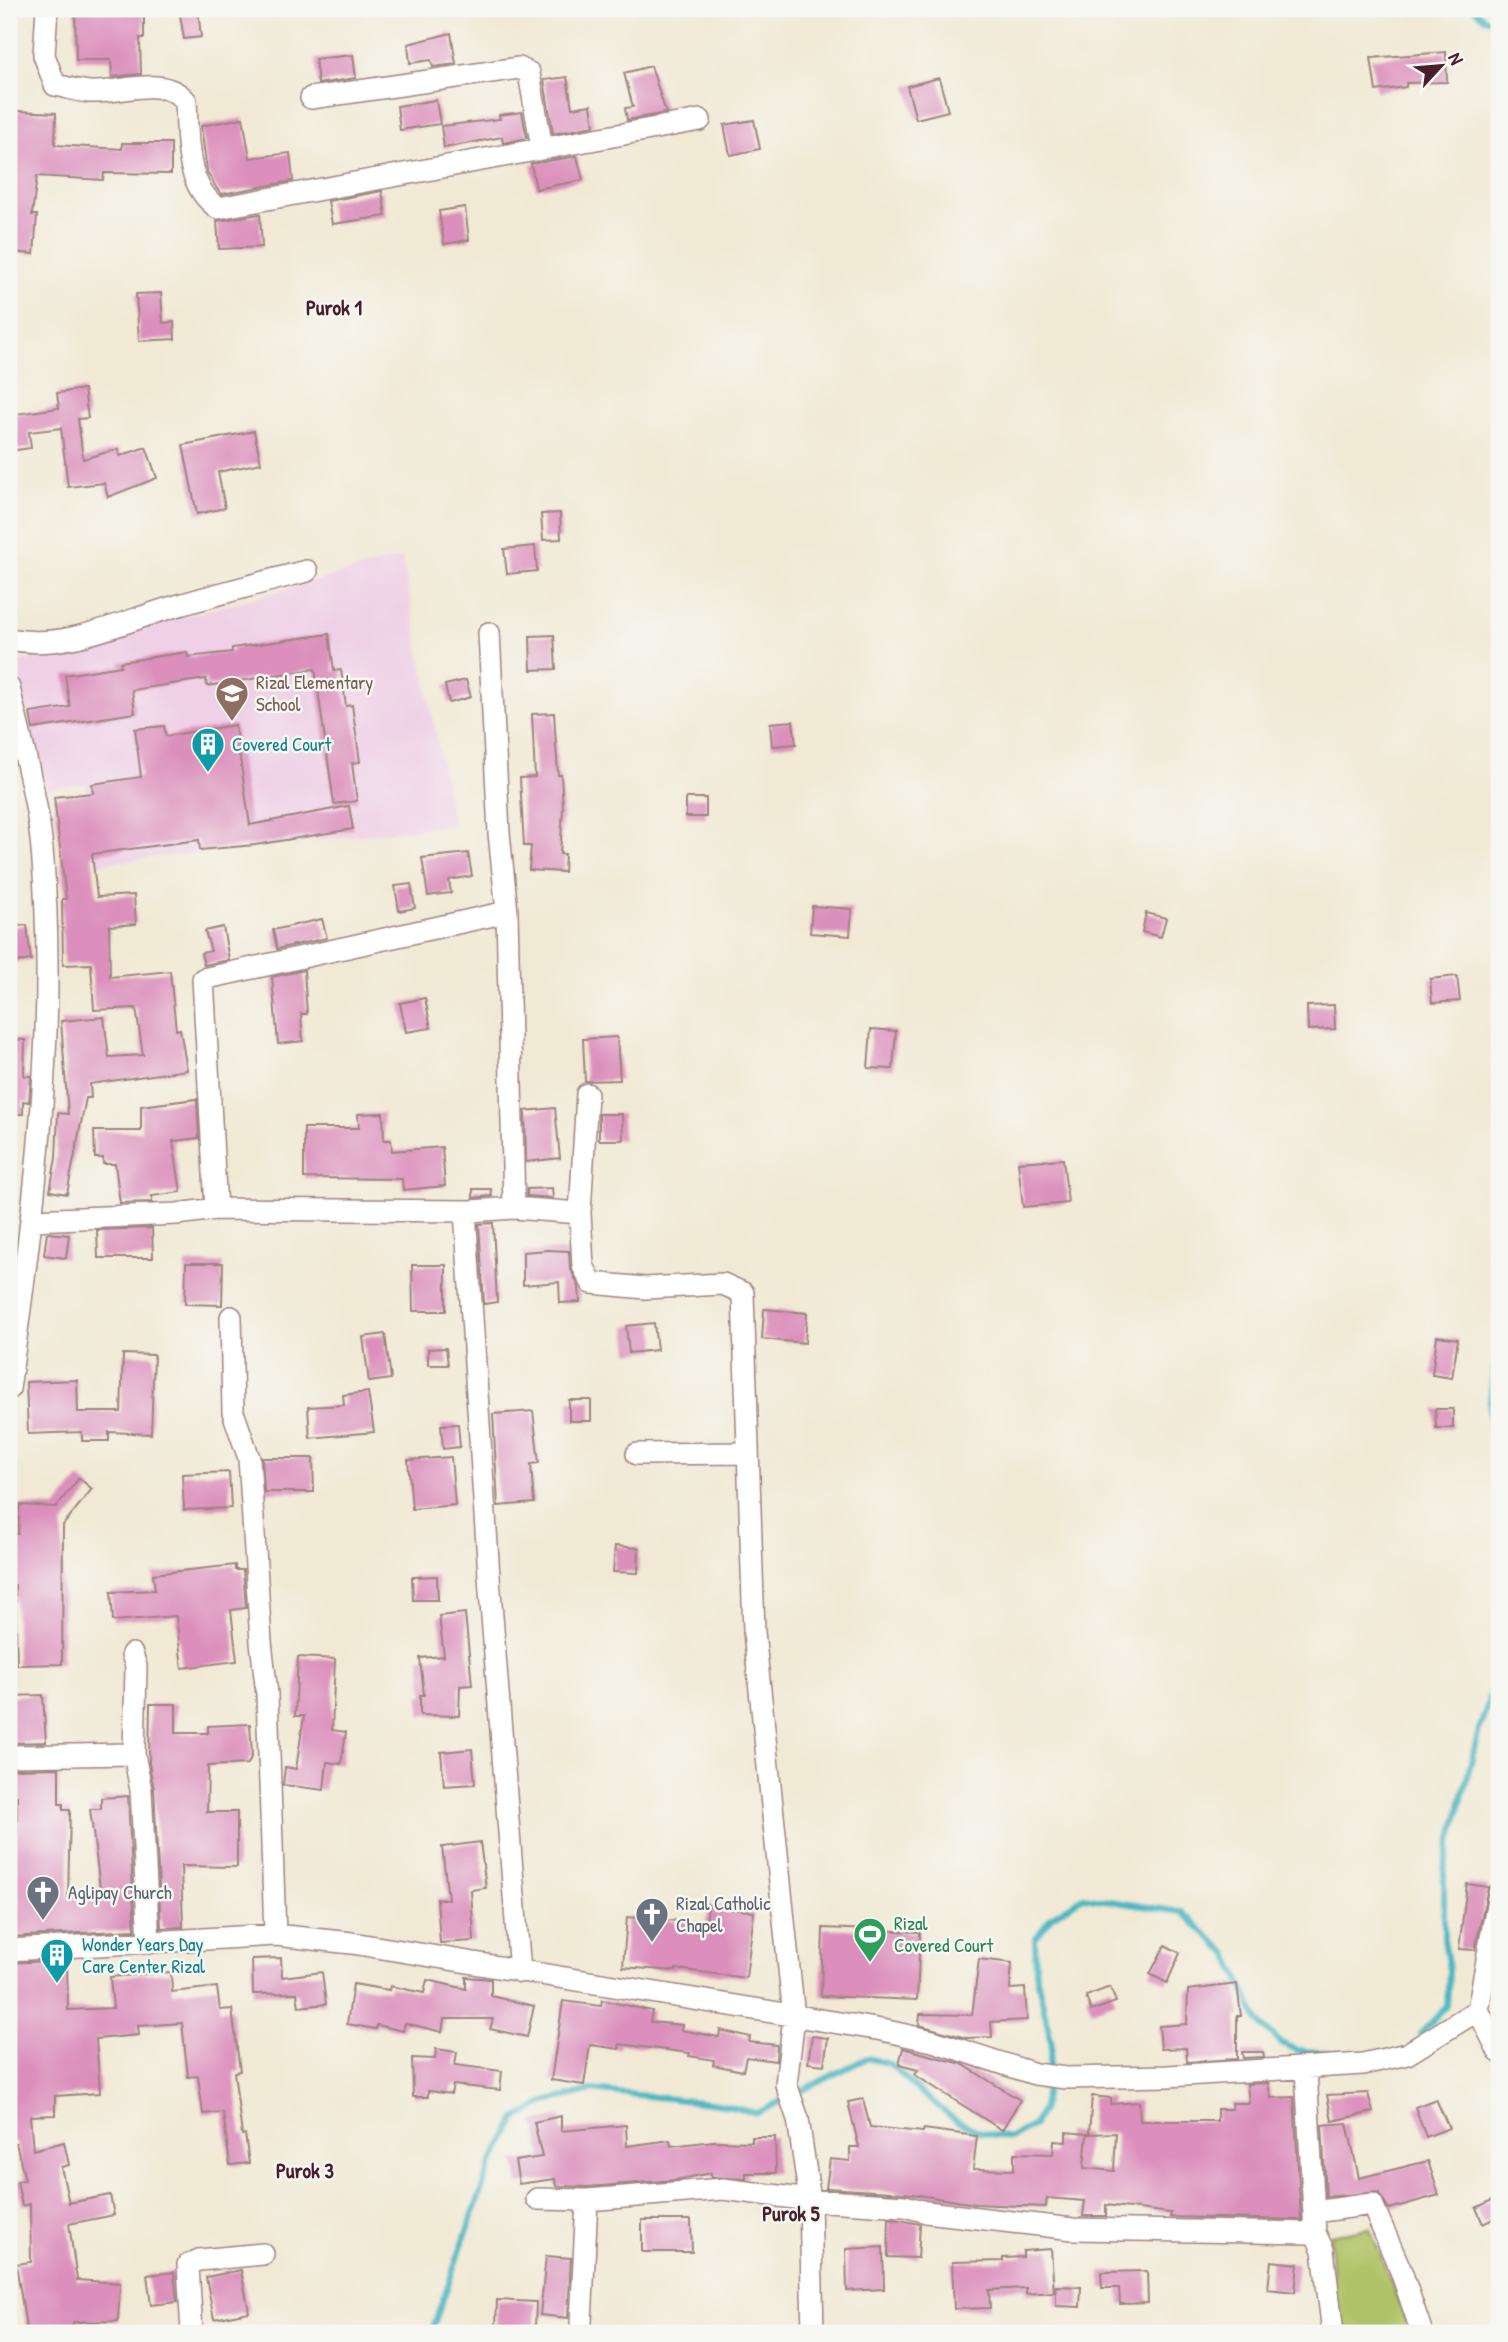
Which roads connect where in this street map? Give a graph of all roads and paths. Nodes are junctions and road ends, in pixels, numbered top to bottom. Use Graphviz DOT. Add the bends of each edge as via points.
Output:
graph roads {
  1 [pos="47,9"];
  2 [pos="311,98"];
  3 [pos="700,120"];
  4 [pos="542,148"];
  5 [pos="307,571"];
  6 [pos="489,633"];
  7 [pos="9,639"];
  8 [pos="9,688"];
  9 [pos="507,912"];
  10 [pos="587,1094"];
  11 [pos="514,1208"];
  12 [pos="216,1209"];
  13 [pos="465,1211"];
  14 [pos="580,1213"];
  15 [pos="32,1220"];
  16 [pos="231,1317"];
  17 [pos="12,1337"];
  18 [pos="9,1389"];
  19 [pos="748,1453"];
  20 [pos="637,1454"];
  21 [pos="132,1654"];
  22 [pos="134,1754"];
  23 [pos="9,1756"];
  24 [pos="1499,1893"];
  25 [pos="275,1935"];
  26 [pos="149,1943"];
  27 [pos="9,1950"];
  28 [pos="520,1972"];
  29 [pos="1478,2010"];
  30 [pos="794,2017"];
  31 [pos="1499,2052"];
  32 [pos="1306,2070"];
  33 [pos="537,2199"];
  34 [pos="587,2200"];
  35 [pos="810,2200"];
  36 [pos="1315,2223"];
  37 [pos="263,2254"];
  38 [pos="581,2323"];
  39 [pos="192,2333"];
  40 [pos="813,2333"];
  41 [pos="1333,2333"];
  42 [pos="1422,2333"];
  1 -- 4 [label="street" via="44,55 55,85 89,92 158,87 179,93 186,101 190,167 205,199 218,208"];
  2 -- 4 [label="street" via="519,68 529,74"];
  3 -- 4 [label="street"];
  5 -- 7 [label="street" via="93,632 32,644"];
  6 -- 9 [label="street"];
  8 -- 15 [label="street" via="41,848 48,1018"];
  9 -- 11 [label="street"];
  9 -- 12 [label="street" via="203,979"];
  10 -- 14 [label="street"];
  11 -- 13 [label="street"];
  11 -- 14 [label="street"];
  12 -- 13 [label="street"];
  12 -- 15 [label="street"];
  13 -- 28 [label="street"];
  14 -- 19 [label="street" via="583,1266 592,1283 645,1288 723,1284 743,1293"];
  15 -- 17 [label="street"];
  16 -- 25 [label="street" via="233,1412 249,1458 267,1693"];
  17 -- 18 [label="street"];
  19 -- 20 [label="street"];
  19 -- 30 [label="street" via="754,1632"];
  21 -- 22 [label="street" via="136,1666"];
  22 -- 23 [label="street"];
  22 -- 26 [label="street" via="141,1790"];
  24 -- 29 [label="street"];
  25 -- 26 [label="street"];
  25 -- 28 [label="street" via="352,1943"];
  26 -- 27 [label="street"];
  28 -- 30 [label="street"];
  29 -- 31 [label="street"];
  29 -- 32 [label="street" via="1408,2054"];
  30 -- 32 [label="street" via="933,2041 1035,2074 1066,2078"];
  30 -- 35 [label="street" via="786,2084 798,2119"];
  32 -- 36 [label="street"];
  33 -- 34 [label="street"];
  34 -- 35 [label="street" via="723,2189"];
  34 -- 38 [label="street"];
  35 -- 36 [label="street" via="905,2206 1073,2229"];
  35 -- 40 [label="street"];
  36 -- 41 [label="street" via="1323,2250"];
  36 -- 42 [label="street" via="1372,2204"];
  37 -- 39 [label="street" via="187,2265"];
}
